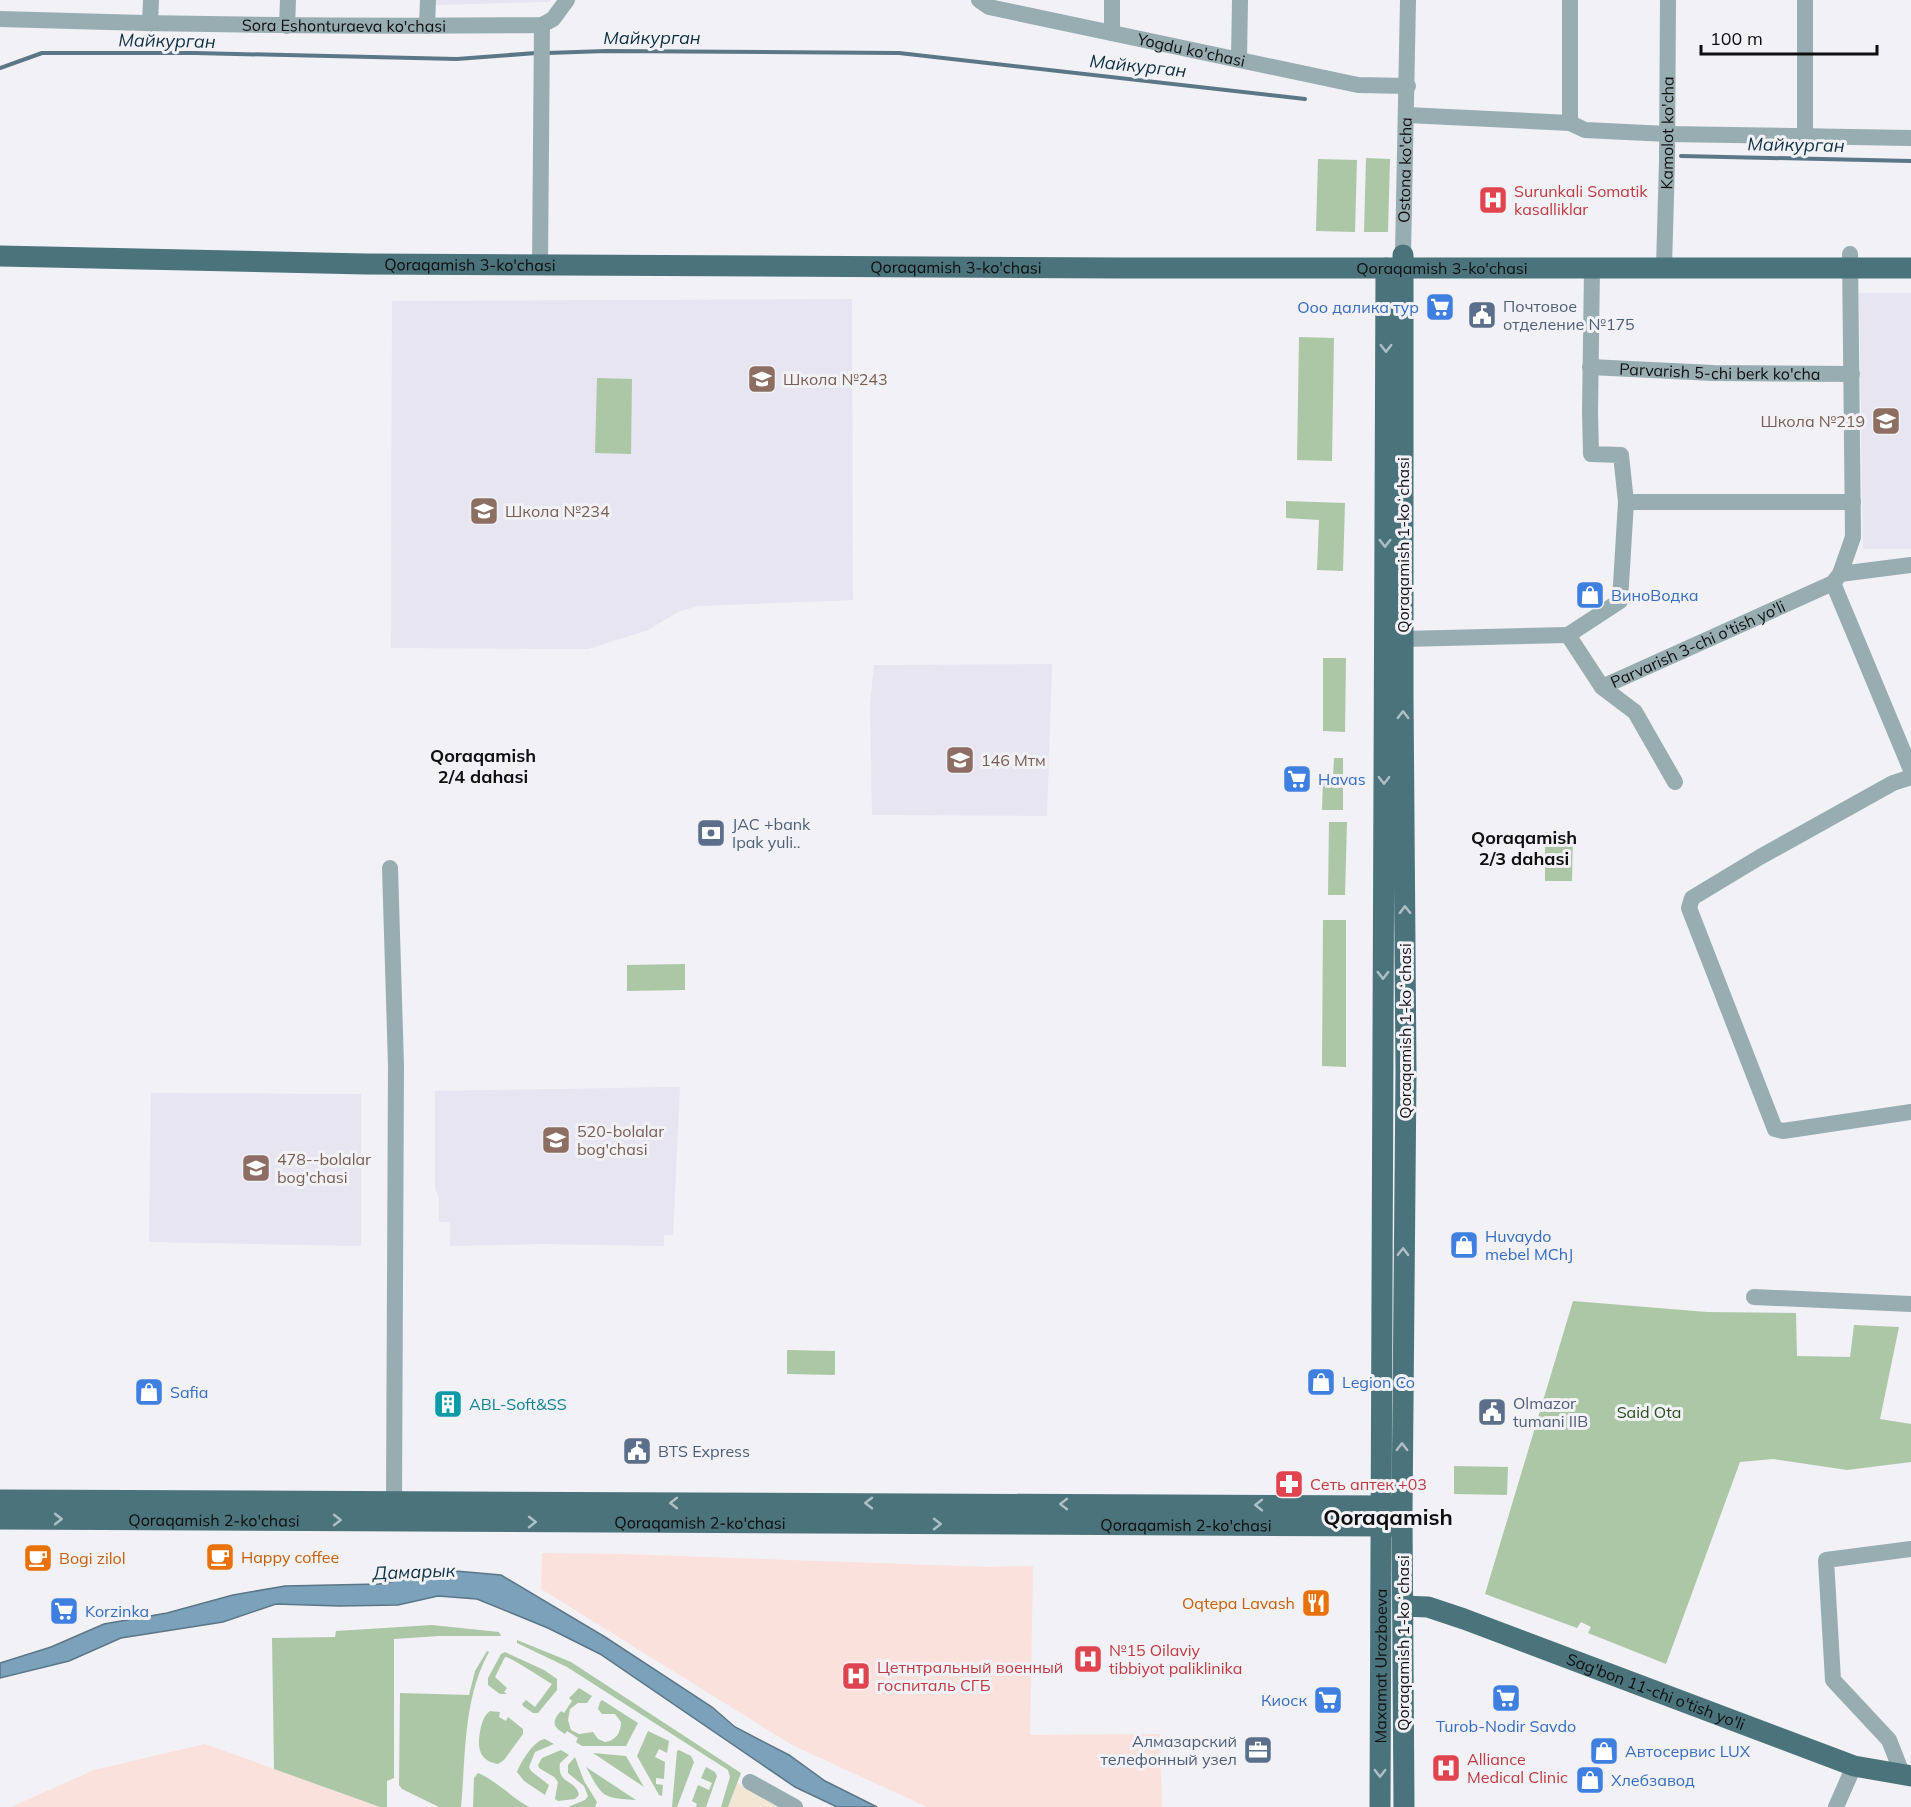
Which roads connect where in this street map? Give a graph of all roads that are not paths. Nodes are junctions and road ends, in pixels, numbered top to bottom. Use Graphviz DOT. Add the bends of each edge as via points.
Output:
graph roads {
  1 [pos="151,0"];
  2 [pos="288,0"];
  3 [pos="428,0"];
  4 [pos="567,0"];
  5 [pos="979,0"];
  6 [pos="1112,0"];
  7 [pos="1240,0"];
  8 [pos="1408,0"];
  9 [pos="1570,0"];
  10 [pos="1668,0"];
  11 [pos="1805,0"];
  12 [pos="0,19"];
  13 [pos="150,24"];
  14 [pos="542,25"];
  15 [pos="287,26"];
  16 [pos="427,26"];
  17 [pos="1112,33"];
  18 [pos="1239,59"];
  19 [pos="1408,86"];
  20 [pos="1407,115"];
  21 [pos="1570,123"];
  22 [pos="1805,136"];
  23 [pos="1667,138"];
  24 [pos="1911,138"];
  25 [pos="0,245"];
  26 [pos="1911,254"];
  27 [pos="0,256"];
  28 [pos="540,258"];
  29 [pos="1664,261"];
  30 [pos="1850,261"];
  31 [pos="1398,264"];
  32 [pos="1592,268"];
  33 [pos="1911,268"];
  34 [pos="1590,367"];
  35 [pos="1852,374"];
  36 [pos="1626,502"];
  37 [pos="1853,502"];
  38 [pos="1911,565"];
  39 [pos="1837,579"];
  40 [pos="1568,635"];
  41 [pos="1403,639"];
  42 [pos="1602,687"];
  43 [pos="1911,770"];
  44 [pos="1911,777"];
  45 [pos="1675,782"];
  46 [pos="390,868"];
  47 [pos="1406,1072"];
  48 [pos="1383,1073"];
  49 [pos="1911,1113"];
  50 [pos="1754,1297"];
  51 [pos="1911,1304"];
  52 [pos="0,1500"];
  53 [pos="394,1502"];
  54 [pos="453,1512"];
  55 [pos="1391,1516"];
  56 [pos="0,1519"];
  57 [pos="1911,1549"];
  58 [pos="1402,1606"];
  59 [pos="1854,1766"];
  60 [pos="1906,1775"];
  61 [pos="750,1782"];
  62 [pos="795,1807"];
  63 [pos="1380,1807"];
  64 [pos="1404,1807"];
  65 [pos="1836,1807"];
  1 -- 13 [label="street"];
  2 -- 15 [label="street"];
  3 -- 16 [label="street"];
  4 -- 14 [label="street" via="553,19"];
  5 -- 17 [label="street, Yogdu ko'chasi" via="989,7"];
  6 -- 17 [label="street"];
  7 -- 18 [label="street"];
  8 -- 19 [label="street, Ostona ko'cha"];
  9 -- 21 [label="street"];
  10 -- 23 [label="street, Kamolot ko'cha"];
  11 -- 22 [label="street"];
  12 -- 13 [label="street, Sora Eshonturaeva ko'chasi"];
  13 -- 15 [label="street, Sora Eshonturaeva ko'chasi"];
  14 -- 16 [label="street, Sora Eshonturaeva ko'chasi"];
  14 -- 28 [label="street"];
  15 -- 16 [label="street, Sora Eshonturaeva ko'chasi"];
  17 -- 18 [label="street, Yogdu ko'chasi"];
  18 -- 19 [label="street, Yogdu ko'chasi" via="1358,85"];
  19 -- 20 [label="street, Ostona ko'cha"];
  20 -- 21 [label="street"];
  20 -- 31 [label="street, Ostona ko'cha"];
  21 -- 23 [label="street" via="1585,130"];
  22 -- 23 [label="street"];
  22 -- 24 [label="street"];
  23 -- 29 [label="street, Kamolot ko'cha"];
  25 -- 28 [label="main road, Qoraqamish 3-ko'chasi"];
  26 -- 30 [label="main road, Qoraqamish 3-ko'chasi"];
  27 -- 28 [label="main road, Qoraqamish 3-ko'chasi" via="365,264"];
  28 -- 31 [label="main road, Qoraqamish 3-ko'chasi"];
  29 -- 30 [label="main road, Qoraqamish 3-ko'chasi"];
  29 -- 31 [label="main road, Qoraqamish 3-ko'chasi"];
  29 -- 32 [label="main road, Qoraqamish 3-ko'chasi"];
  30 -- 33 [label="main road, Qoraqamish 3-ko'chasi"];
  30 -- 35 [label="street"];
  31 -- 32 [label="main road, Qoraqamish 3-ko'chasi"];
  31 -- 41 [label="main road, Qoraqamish 1-koʻchasi"];
  31 -- 48 [label="main road, Qoraqamish 1-koʻchasi, one-way"];
  32 -- 34 [label="street"];
  34 -- 35 [label="street, Parvarish 5-chi berk ko'cha"];
  34 -- 36 [label="street" via="1592,454 1621,455"];
  35 -- 37 [label="street"];
  36 -- 37 [label="street"];
  36 -- 40 [label="street" via="1620,601"];
  37 -- 39 [label="street" via="1853,537"];
  38 -- 39 [label="street, Parvarish 3-chi o'tish yo'li"];
  39 -- 42 [label="street, Parvarish 3-chi o'tish yo'li"];
  39 -- 43 [label="street"];
  40 -- 41 [label="street"];
  40 -- 42 [label="street, Parvarish 3-chi o'tish yo'li"];
  47 -- 41 [label="main road, Qoraqamish 1-koʻchasi, one-way"];
  42 -- 45 [label="street" via="1635,711"];
  44 -- 49 [label="street" via="1893,783 1760,857 1692,898 1689,908 1775,1129"];
  46 -- 53 [label="street" via="396,1065"];
  47 -- 48 [label="main road"];
  55 -- 47 [label="main road, Qoraqamish 1-koʻchasi, one-way"];
  48 -- 55 [label="main road, Qoraqamish 1-koʻchasi"];
  50 -- 51 [label="street"];
  52 -- 53 [label="main road, Qoraqamish 2-ko'chasi"];
  53 -- 54 [label="main road, Qoraqamish 2-ko'chasi"];
  54 -- 55 [label="main road, Qoraqamish 2-ko'chasi"];
  56 -- 54 [label="main road, Qoraqamish 2-ko'chasi, one-way"];
  55 -- 58 [label="main road, Qoraqamish 1-koʻchasi"];
  55 -- 63 [label="main road, Maxamat Urozboeva, one-way"];
  57 -- 60 [label="street" via="1826,1560 1833,1680 1889,1740"];
  58 -- 59 [label="main road, Sag'bon 11-chi o'tish yo'li" via="1428,1607 1464,1619"];
  58 -- 64 [label="main road, Qoraqamish 1-koʻchasi"];
  59 -- 60 [label="main road, Sag'bon 11-chi o'tish yo'li"];
  59 -- 65 [label="street"];
  61 -- 62 [label="street"];
}
